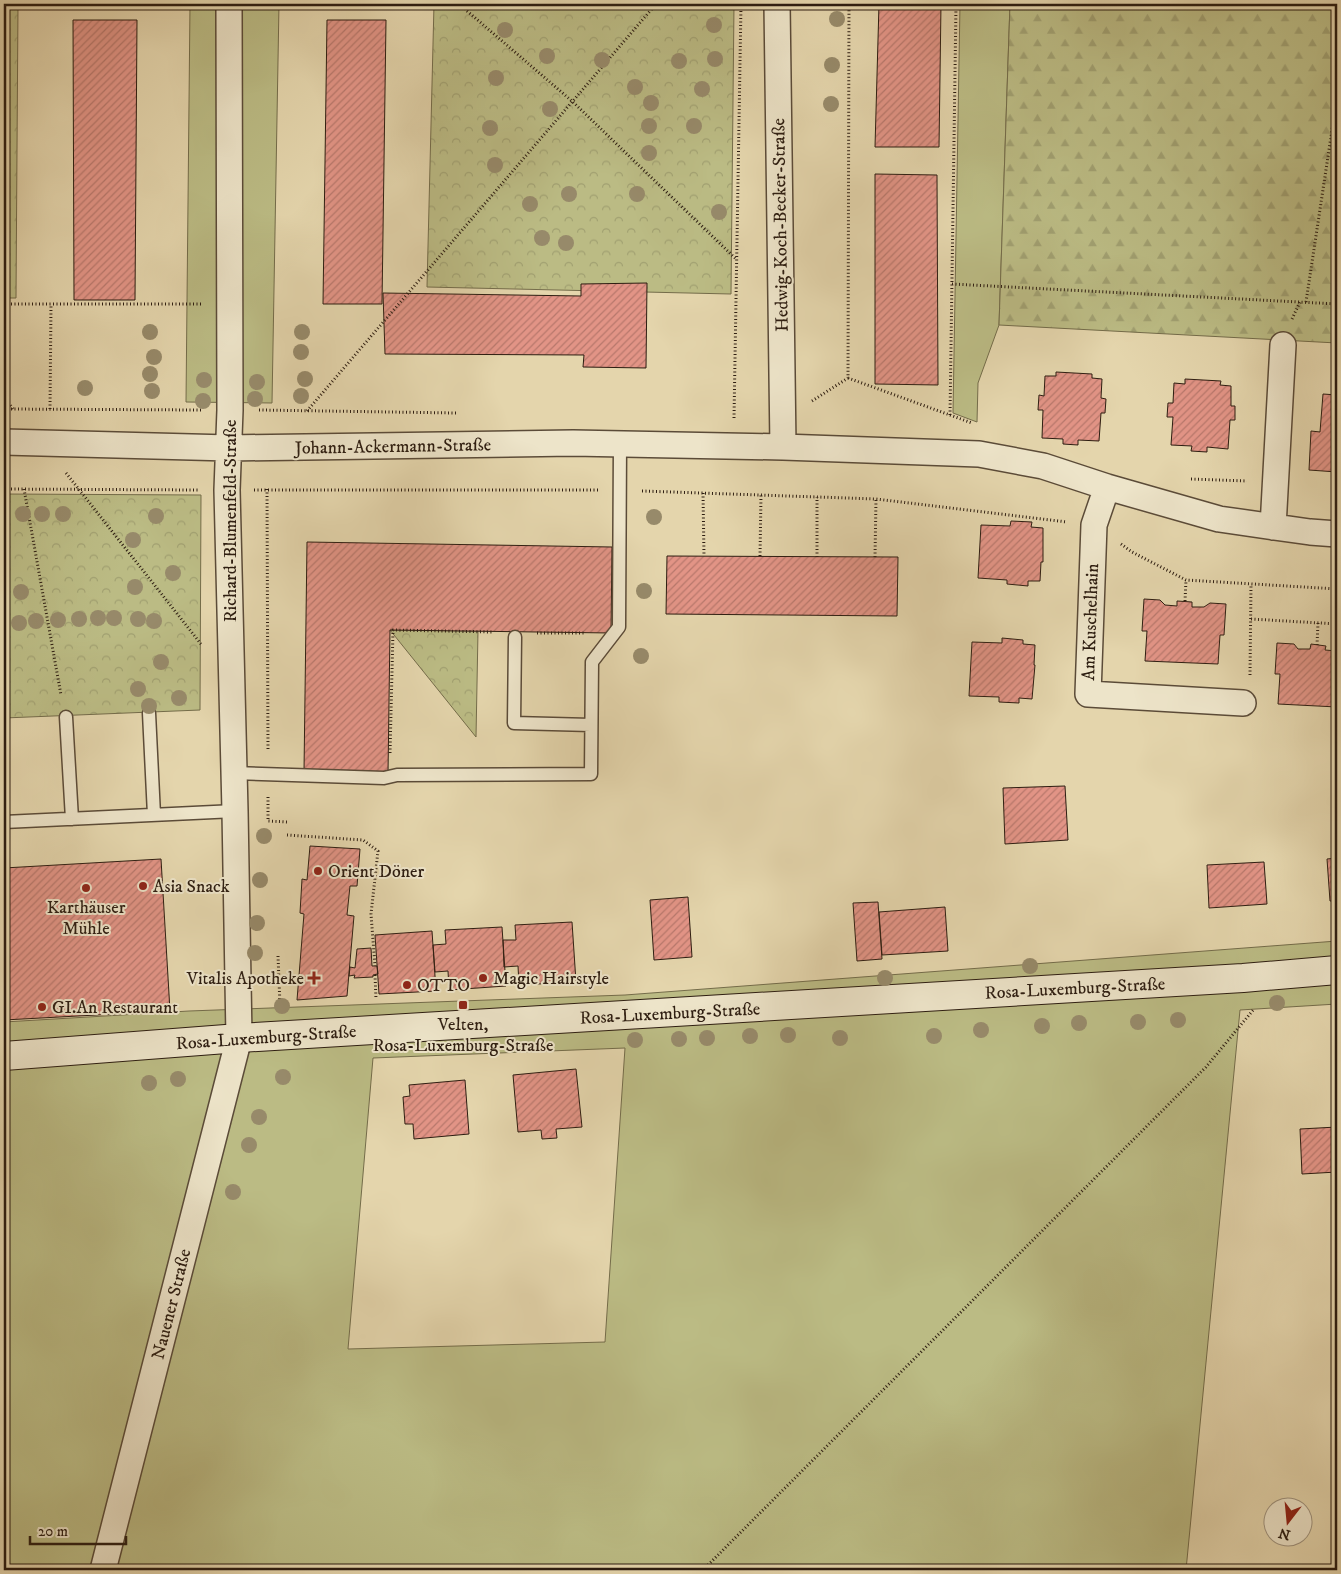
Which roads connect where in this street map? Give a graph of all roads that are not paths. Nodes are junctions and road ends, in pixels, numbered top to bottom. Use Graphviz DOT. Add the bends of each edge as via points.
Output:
graph roads {
  1 [pos="229,4"];
  2 [pos="777,4"];
  3 [pos="1282,344"];
  4 [pos="4,442"];
  5 [pos="620,444"];
  6 [pos="783,446"];
  7 [pos="230,448"];
  8 [pos="1107,488"];
  9 [pos="1273,527"];
  10 [pos="1337,534"];
  11 [pos="515,637"];
  12 [pos="1243,703"];
  13 [pos="149,714"];
  14 [pos="66,717"];
  15 [pos="592,725"];
  16 [pos="234,773"];
  17 [pos="235,811"];
  18 [pos="154,815"];
  19 [pos="72,819"];
  20 [pos="4,822"];
  21 [pos="1337,970"];
  22 [pos="239,1038"];
  23 [pos="4,1056"];
  24 [pos="103,1570"];
  1 -- 7 [label="street, Richard-Blumenfeld-Straße"];
  2 -- 6 [label="street, Hedwig-Koch-Becker-Straße"];
  3 -- 9 [label="street"];
  4 -- 7 [label="street, Johann-Ackermann-Straße"];
  5 -- 6 [label="street, Johann-Ackermann-Straße"];
  5 -- 7 [label="street, Johann-Ackermann-Straße"];
  5 -- 15 [label="lane" via="619,627 592,662"];
  6 -- 8 [label="street" via="979,454 1043,466"];
  7 -- 16 [label="street, Richard-Blumenfeld-Straße" via="227,490"];
  8 -- 9 [label="street" via="1219,519"];
  8 -- 12 [label="street, Am Kuschelhain" via="1094,525 1088,694"];
  9 -- 10 [label="street"];
  11 -- 15 [label="lane" via="514,723"];
  13 -- 18 [label="lane"];
  14 -- 19 [label="lane"];
  15 -- 16 [label="lane" via="591,774 397,775 384,778"];
  16 -- 17 [label="street, Richard-Blumenfeld-Straße"];
  17 -- 18 [label="lane"];
  17 -- 22 [label="street, Richard-Blumenfeld-Straße"];
  18 -- 19 [label="lane"];
  19 -- 20 [label="lane"];
  21 -- 22 [label="main road, Rosa-Luxemburg-Straße"];
  22 -- 23 [label="main road, Rosa-Luxemburg-Straße"];
  22 -- 24 [label="street, Nauener Straße"];
}
